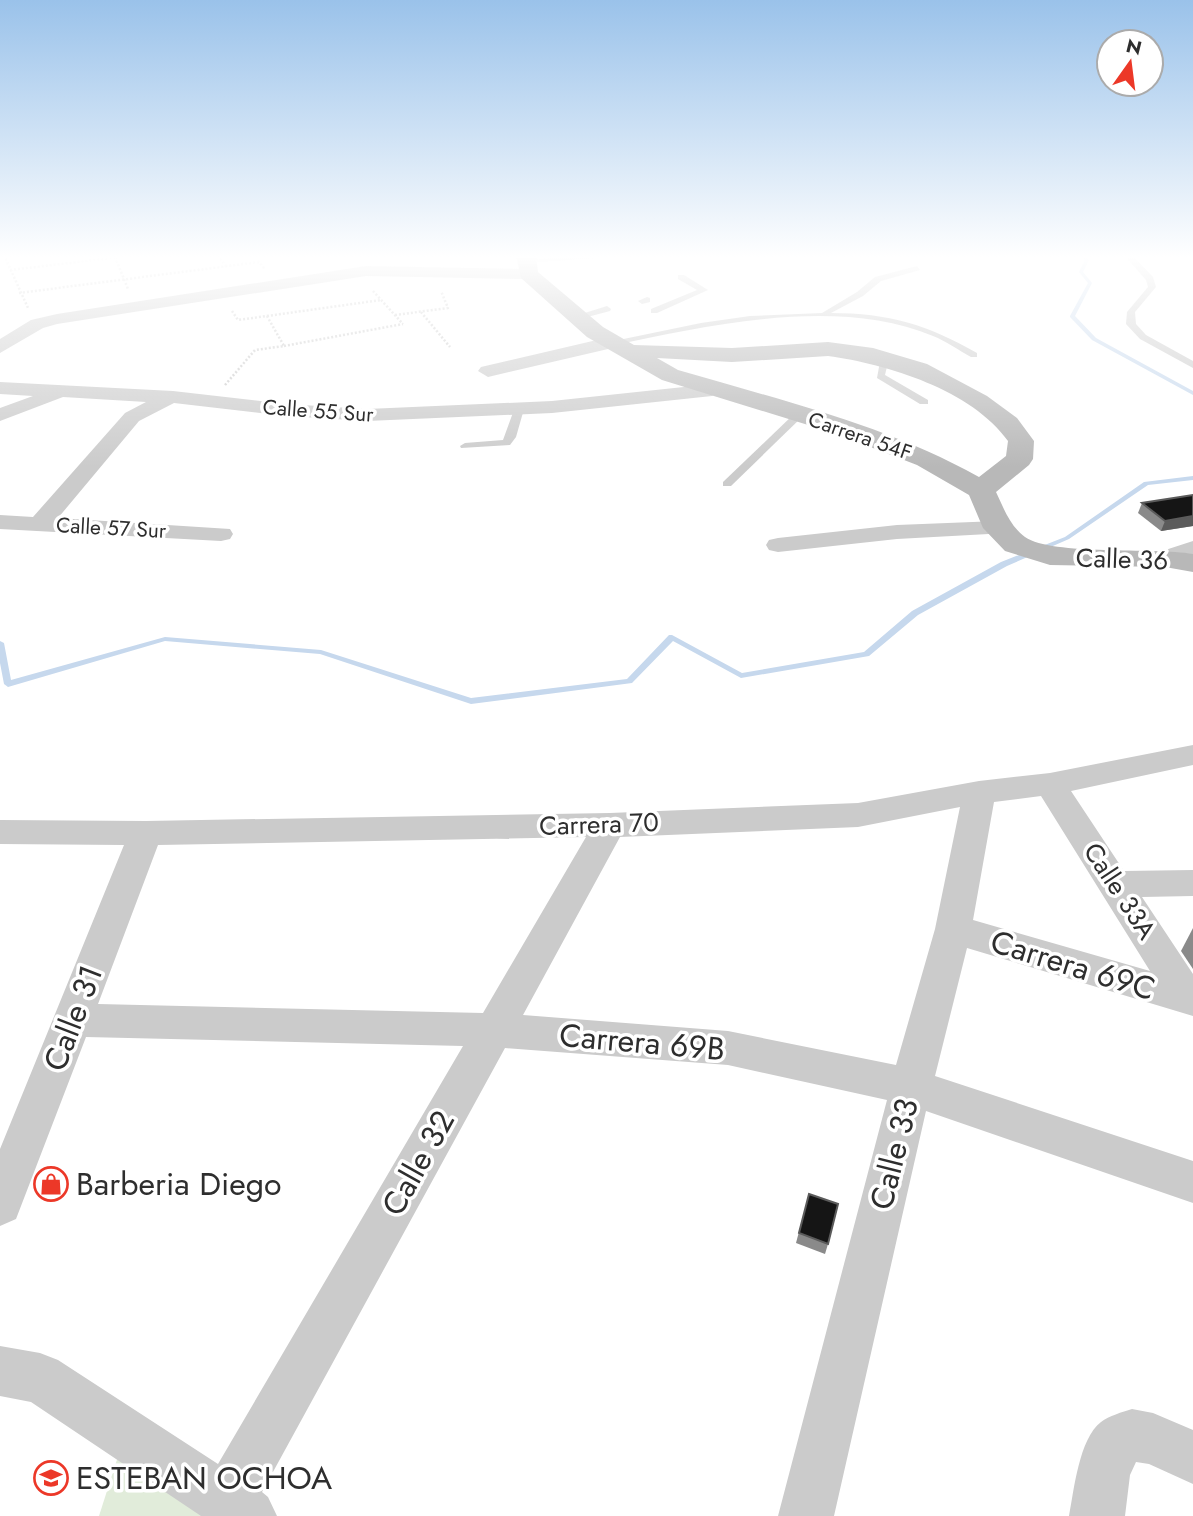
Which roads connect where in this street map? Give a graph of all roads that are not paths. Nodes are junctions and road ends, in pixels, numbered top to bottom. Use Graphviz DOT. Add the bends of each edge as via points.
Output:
graph roads {
  1 [pos="34,326"];
  2 [pos="590,326"];
  3 [pos="720,326"];
  4 [pos="908,326"];
  5 [pos="1132,326"];
  6 [pos="622,346"];
  7 [pos="0,347"];
  8 [pos="975,355"];
  9 [pos="879,356"];
  10 [pos="1193,365"];
  11 [pos="488,371"];
  12 [pos="670,375"];
  13 [pos="0,388"];
  14 [pos="712,390"];
  15 [pos="65,391"];
  16 [pos="122,394"];
  17 [pos="173,397"];
  18 [pos="636,398"];
  19 [pos="924,402"];
  20 [pos="519,409"];
  21 [pos="0,415"];
  22 [pos="799,415"];
  23 [pos="132,417"];
  24 [pos="465,446"];
  25 [pos="727,484"];
  26 [pos="981,490"];
  27 [pos="0,522"];
  28 [pos="40,524"];
  29 [pos="221,534"];
  30 [pos="1007,536"];
  31 [pos="778,545"];
  32 [pos="1184,556"];
  33 [pos="1193,755"];
  34 [pos="1050,784"];
  35 [pos="979,792"];
  36 [pos="610,825"];
  37 [pos="0,832"];
  38 [pos="146,833"];
  39 [pos="1193,883"];
  40 [pos="1116,884"];
  41 [pos="953,929"];
  42 [pos="1191,1000"];
  43 [pos="72,1020"];
  44 [pos="493,1030"];
  45 [pos="911,1087"];
  46 [pos="1193,1182"];
  47 [pos="0,1204"];
  48 [pos="0,1371"];
  49 [pos="1193,1457"];
  50 [pos="238,1508"];
  51 [pos="806,1516"];
  52 [pos="1097,1516"];
  1 -- 7 [label="street"];
  2 -- 6 [label="main road, Carrera 54F"];
  3 -- 6 [label="lane"];
  4 -- 8 [label="lane" via="961,345"];
  5 -- 10 [label="lane"];
  6 -- 9 [label="main road" via="732,355 828,349"];
  6 -- 11 [label="street"];
  6 -- 12 [label="main road, Carrera 54F"];
  9 -- 19 [label="lane" via="880,376"];
  9 -- 26 [label="main road" via="919,369 1008,423 1021,441 1018,458"];
  12 -- 14 [label="main road, Carrera 54F"];
  12 -- 18 [label="street, Calle 55 Sur"];
  13 -- 15 [label="street, Calle 55 Sur"];
  14 -- 18 [label="street, Calle 55 Sur"];
  14 -- 22 [label="main road, Carrera 54F"];
  15 -- 16 [label="street, Calle 55 Sur"];
  15 -- 21 [label="street"];
  16 -- 17 [label="street, Calle 55 Sur"];
  16 -- 23 [label="street"];
  17 -- 20 [label="street, Calle 55 Sur" via="367,415"];
  17 -- 23 [label="street"];
  18 -- 20 [label="street, Calle 55 Sur"];
  20 -- 24 [label="lane" via="506,443"];
  22 -- 25 [label="lane"];
  22 -- 26 [label="main road, Carrera 54F" via="895,445"];
  23 -- 28 [label="street"];
  26 -- 30 [label="main road"];
  27 -- 28 [label="street, Calle 57 Sur"];
  28 -- 29 [label="street, Calle 57 Sur"];
  30 -- 31 [label="street" via="897,532"];
  30 -- 32 [label="main road, Calle 36" via="1050,556"];
  33 -- 34 [label="street, Carrera 70"];
  34 -- 35 [label="street, Carrera 70"];
  34 -- 40 [label="street, Calle 33A"];
  35 -- 36 [label="street, Carrera 70" via="858,815"];
  35 -- 41 [label="street, Calle 33"];
  36 -- 38 [label="street, Carrera 70"];
  36 -- 44 [label="street, Calle 32"];
  37 -- 38 [label="street, Carrera 70"];
  38 -- 43 [label="street, Calle 31"];
  39 -- 40 [label="street"];
  40 -- 42 [label="street, Calle 33A"];
  41 -- 42 [label="street, Carrera 69C"];
  41 -- 45 [label="street, Calle 33"];
  43 -- 44 [label="street, Carrera 69B"];
  43 -- 47 [label="street, Calle 31"];
  44 -- 45 [label="street, Carrera 69B" via="729,1048"];
  44 -- 50 [label="street, Calle 32"];
  45 -- 46 [label="street, Carrera 69B"];
  45 -- 51 [label="street, Calle 33"];
  48 -- 50 [label="street" via="40,1378"];
  49 -- 52 [label="street" via="1147,1437 1123,1438 1107,1457"];
}
